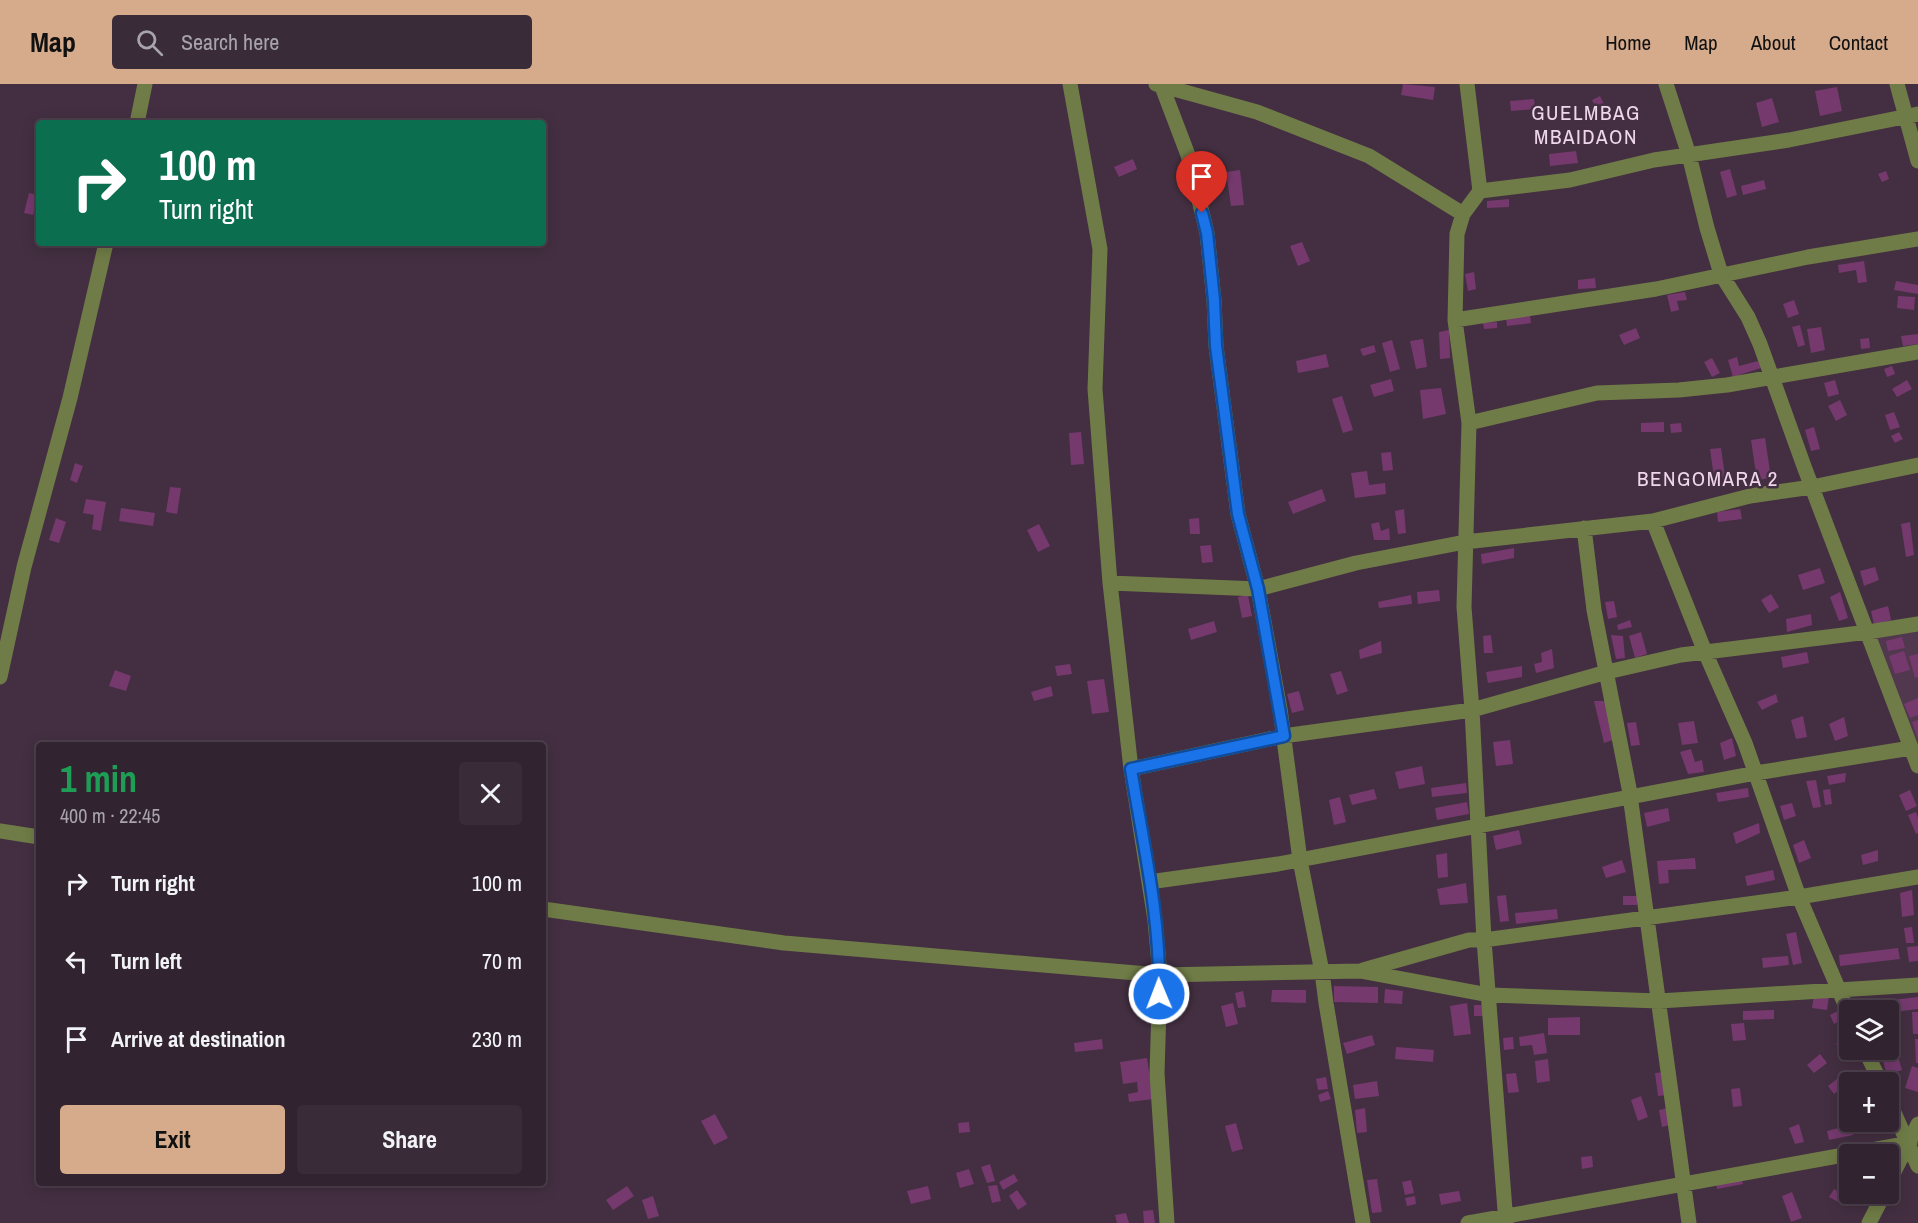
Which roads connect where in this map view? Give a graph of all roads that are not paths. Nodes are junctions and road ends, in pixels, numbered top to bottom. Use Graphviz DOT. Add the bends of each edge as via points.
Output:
graph roads {
  1 [pos="145,84"];
  2 [pos="1070,84"];
  3 [pos="1159,84"];
  4 [pos="1467,84"];
  5 [pos="1666,84"];
  6 [pos="1897,84"];
  7 [pos="1912,115"];
  8 [pos="138,120"];
  9 [pos="1689,155"];
  10 [pos="1918,160"];
  11 [pos="1480,191"];
  12 [pos="1463,214"];
  13 [pos="1918,239"];
  14 [pos="105,246"];
  15 [pos="1721,274"];
  16 [pos="1455,320"];
  17 [pos="1918,352"];
  18 [pos="1772,377"];
  19 [pos="1469,423"];
  20 [pos="1918,465"];
  21 [pos="1812,487"];
  22 [pos="1653,520"];
  23 [pos="1584,528"];
  24 [pos="1465,542"];
  25 [pos="1110,583"];
  26 [pos="1258,589"];
  27 [pos="1918,624"];
  28 [pos="1868,632"];
  29 [pos="1705,652"];
  30 [pos="1606,672"];
  31 [pos="0,677"];
  32 [pos="1472,710"];
  33 [pos="1284,736"];
  34 [pos="1911,748"];
  35 [pos="1918,766"];
  36 [pos="1131,769"];
  37 [pos="1756,773"];
  38 [pos="1630,799"];
  39 [pos="1478,827"];
  40 [pos="0,831"];
  41 [pos="36,837"];
  42 [pos="1300,860"];
  43 [pos="1918,877"];
  44 [pos="1149,882"];
  45 [pos="1799,897"];
  46 [pos="546,909"];
  47 [pos="1648,918"];
  48 [pos="1484,940"];
  49 [pos="1360,971"];
  50 [pos="1322,972"];
  51 [pos="1160,975"];
  52 [pos="1918,985"];
  53 [pos="1836,989"];
  54 [pos="1489,995"];
  55 [pos="1842,1000"];
  56 [pos="1659,1001"];
  57 [pos="1899,1121"];
  58 [pos="1918,1124"];
  59 [pos="1910,1143"];
  60 [pos="1899,1164"];
  61 [pos="1918,1166"];
  62 [pos="1684,1184"];
  63 [pos="1879,1204"];
  64 [pos="1506,1220"];
  65 [pos="1167,1223"];
  66 [pos="1363,1223"];
  67 [pos="1468,1223"];
  68 [pos="1689,1223"];
  69 [pos="1869,1223"];
  1 -- 8 [label="street"];
  2 -- 25 [label="street" via="1100,249 1095,389"];
  3 -- 12 [label="street" via="1257,112 1369,156"];
  3 -- 26 [label="street" via="1188,155 1207,233 1228,447 1238,514"];
  4 -- 11 [label="street"];
  5 -- 9 [label="street"];
  6 -- 7 [label="street"];
  7 -- 9 [label="street"];
  7 -- 10 [label="street"];
  9 -- 11 [label="street" via="1570,180"];
  9 -- 15 [label="street"];
  11 -- 12 [label="street"];
  12 -- 16 [label="street" via="1457,234"];
  13 -- 15 [label="street"];
  14 -- 31 [label="street"];
  15 -- 16 [label="street" via="1656,289"];
  15 -- 18 [label="street" via="1748,317"];
  16 -- 19 [label="street"];
  17 -- 18 [label="street"];
  18 -- 19 [label="street" via="1679,390 1597,393"];
  18 -- 21 [label="street"];
  19 -- 24 [label="street"];
  20 -- 21 [label="street"];
  21 -- 22 [label="street" via="1750,496"];
  21 -- 28 [label="street"];
  22 -- 23 [label="street"];
  22 -- 29 [label="street"];
  23 -- 24 [label="street"];
  23 -- 30 [label="street"];
  24 -- 26 [label="street" via="1356,563"];
  24 -- 32 [label="street" via="1464,607"];
  25 -- 26 [label="street"];
  25 -- 36 [label="street"];
  26 -- 33 [label="street"];
  27 -- 28 [label="street"];
  28 -- 29 [label="street"];
  28 -- 34 [label="street"];
  29 -- 30 [label="street"];
  29 -- 37 [label="street"];
  30 -- 32 [label="street"];
  30 -- 38 [label="street"];
  32 -- 33 [label="street"];
  32 -- 39 [label="street"];
  33 -- 36 [label="street"];
  33 -- 42 [label="street"];
  34 -- 35 [label="street"];
  34 -- 37 [label="street"];
  36 -- 44 [label="street"];
  37 -- 38 [label="street"];
  37 -- 45 [label="street"];
  38 -- 39 [label="street"];
  38 -- 47 [label="street"];
  39 -- 42 [label="street"];
  39 -- 48 [label="street"];
  40 -- 41 [label="street"];
  42 -- 44 [label="street"];
  42 -- 50 [label="street"];
  43 -- 45 [label="street"];
  44 -- 51 [label="street"];
  45 -- 47 [label="street"];
  45 -- 53 [label="street"];
  46 -- 51 [label="street" via="784,943"];
  47 -- 48 [label="street"];
  47 -- 56 [label="street"];
  48 -- 49 [label="street" via="1469,940"];
  48 -- 54 [label="street"];
  49 -- 50 [label="street"];
  49 -- 54 [label="street"];
  50 -- 51 [label="street"];
  50 -- 66 [label="street"];
  51 -- 65 [label="street" via="1157,1073"];
  52 -- 53 [label="street"];
  53 -- 55 [label="street"];
  53 -- 56 [label="street"];
  54 -- 56 [label="street"];
  54 -- 64 [label="street"];
  56 -- 62 [label="street"];
  57 -- 59 [label="street"];
  58 -- 59 [label="street"];
  59 -- 60 [label="street"];
  59 -- 61 [label="street"];
  59 -- 62 [label="street"];
  62 -- 64 [label="street"];
  62 -- 68 [label="street"];
  63 -- 69 [label="street"];
  64 -- 67 [label="street"];
}
